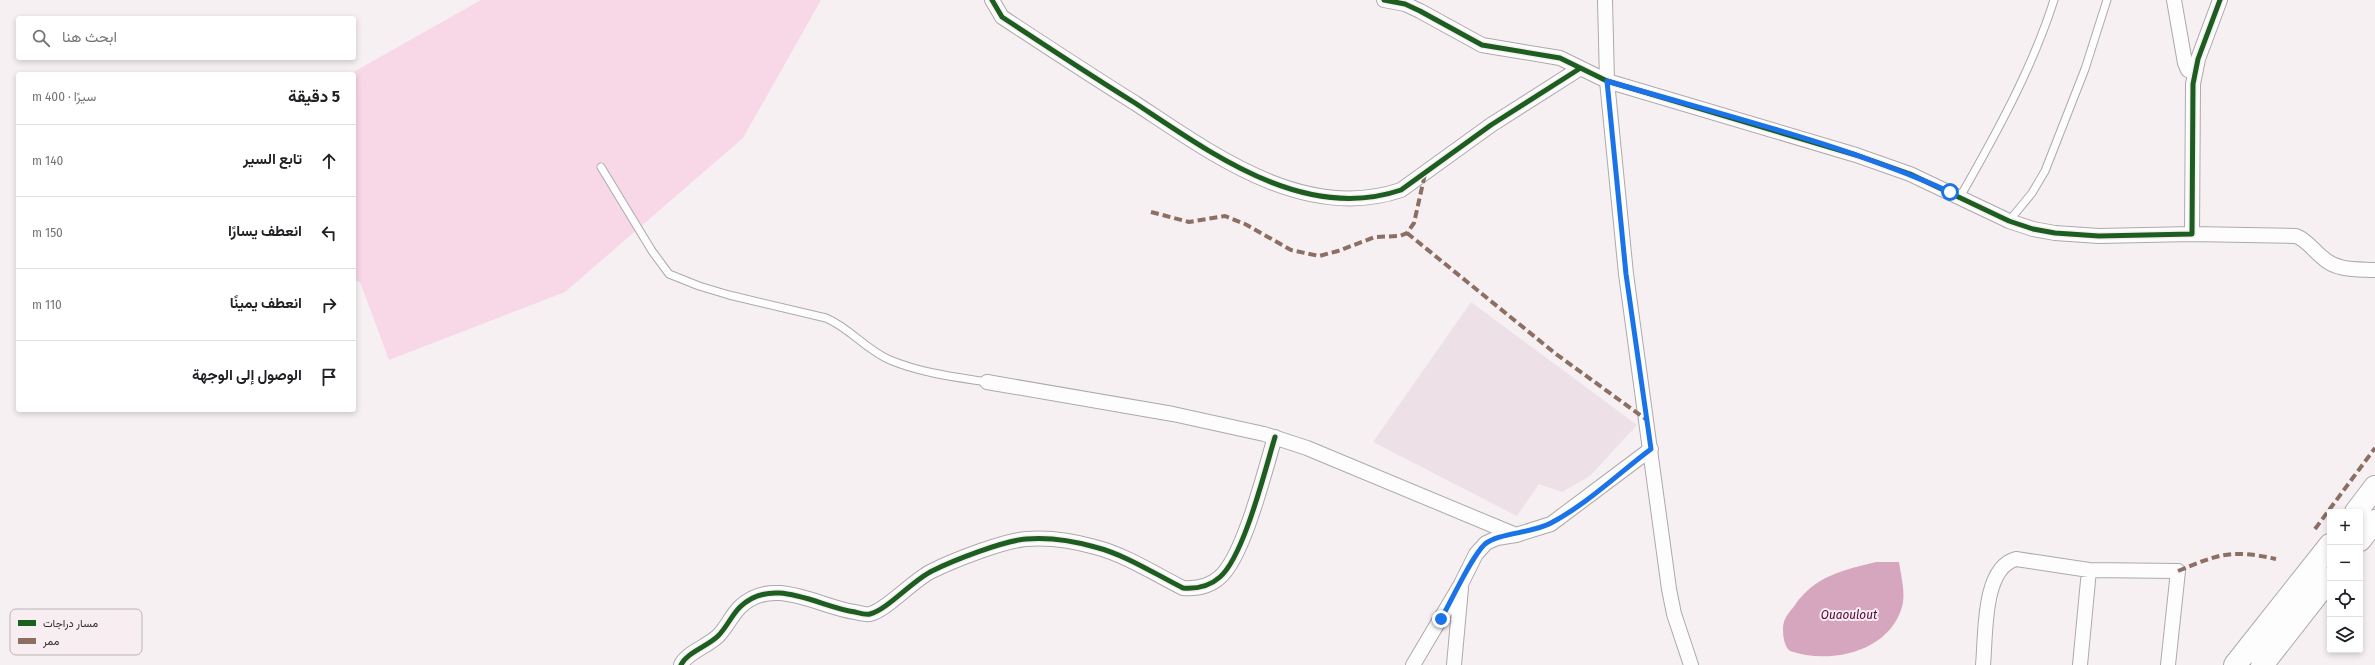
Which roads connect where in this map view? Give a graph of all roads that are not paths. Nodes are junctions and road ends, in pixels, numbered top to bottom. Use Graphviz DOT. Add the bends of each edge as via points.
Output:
graph roads {
  1 [pos="992,0"];
  2 [pos="1384,0"];
  3 [pos="1606,0"];
  4 [pos="2054,0"];
  5 [pos="2107,0"];
  6 [pos="2174,0"];
  7 [pos="2220,0"];
  8 [pos="1579,69"];
  9 [pos="2195,73"];
  10 [pos="1607,81"];
  11 [pos="601,167"];
  12 [pos="1960,197"];
  13 [pos="2009,221"];
  14 [pos="2192,234"];
  15 [pos="2375,270"];
  16 [pos="987,382"];
  17 [pos="1275,437"];
  18 [pos="1651,449"];
  19 [pos="2375,487"];
  20 [pos="2358,509"];
  21 [pos="2375,521"];
  22 [pos="1516,535"];
  23 [pos="2363,536"];
  24 [pos="2327,549"];
  25 [pos="2090,570"];
  26 [pos="2328,581"];
  27 [pos="1461,584"];
  28 [pos="681,665"];
  29 [pos="1413,665"];
  30 [pos="1454,665"];
  31 [pos="1691,665"];
  32 [pos="1983,665"];
  33 [pos="2080,665"];
  34 [pos="2168,665"];
  35 [pos="2235,665"];
  36 [pos="2262,665"];
  1 -- 8 [label="street" via="1002,17 1215,155 1282,185 1309,194 1338,199 1384,196 1400,190 1491,125"];
  2 -- 8 [label="street" via="1420,10 1482,45 1545,54 1560,58"];
  3 -- 10 [label="street"];
  4 -- 12 [label="lane" via="2029,64"];
  5 -- 13 [label="lane" via="2085,69 2045,171 2032,193"];
  6 -- 9 [label="street" via="2185,63 2188,70"];
  7 -- 9 [label="street"];
  8 -- 10 [label="street"];
  9 -- 14 [label="street"];
  10 -- 12 [label="street" via="1856,155 1910,174"];
  10 -- 18 [label="street" via="1626,274"];
  11 -- 16 [label="lane" via="652,251 669,274 721,293 826,318 839,324 890,360 926,372"];
  12 -- 13 [label="street"];
  13 -- 14 [label="street" via="2055,233 2099,236"];
  14 -- 15 [label="street" via="2296,236 2331,264"];
  16 -- 17 [label="street" via="1173,414"];
  17 -- 22 [label="street" via="1308,448"];
  17 -- 28 [label="street" via="1237,551 1221,577 1207,586 1197,589 1183,588 1096,547 1062,540 1026,539 975,554 932,571 914,581 884,607 870,614 847,611 789,594 772,593 753,598 741,606 715,640 686,657"];
  18 -- 22 [label="street" via="1551,524"];
  18 -- 31 [label="street" via="1670,589 1676,621"];
  19 -- 20 [label="highway"];
  21 -- 23 [label="highway"];
  22 -- 27 [label="street" via="1486,543 1476,554"];
  24 -- 35 [label="highway"];
  25 -- 32 [label="street" via="2027,560 2008,561 2001,567 1990,592"];
  25 -- 33 [label="street"];
  25 -- 34 [label="street" via="2178,571"];
  26 -- 36 [label="highway"];
  27 -- 29 [label="street"];
  27 -- 30 [label="street"];
}
